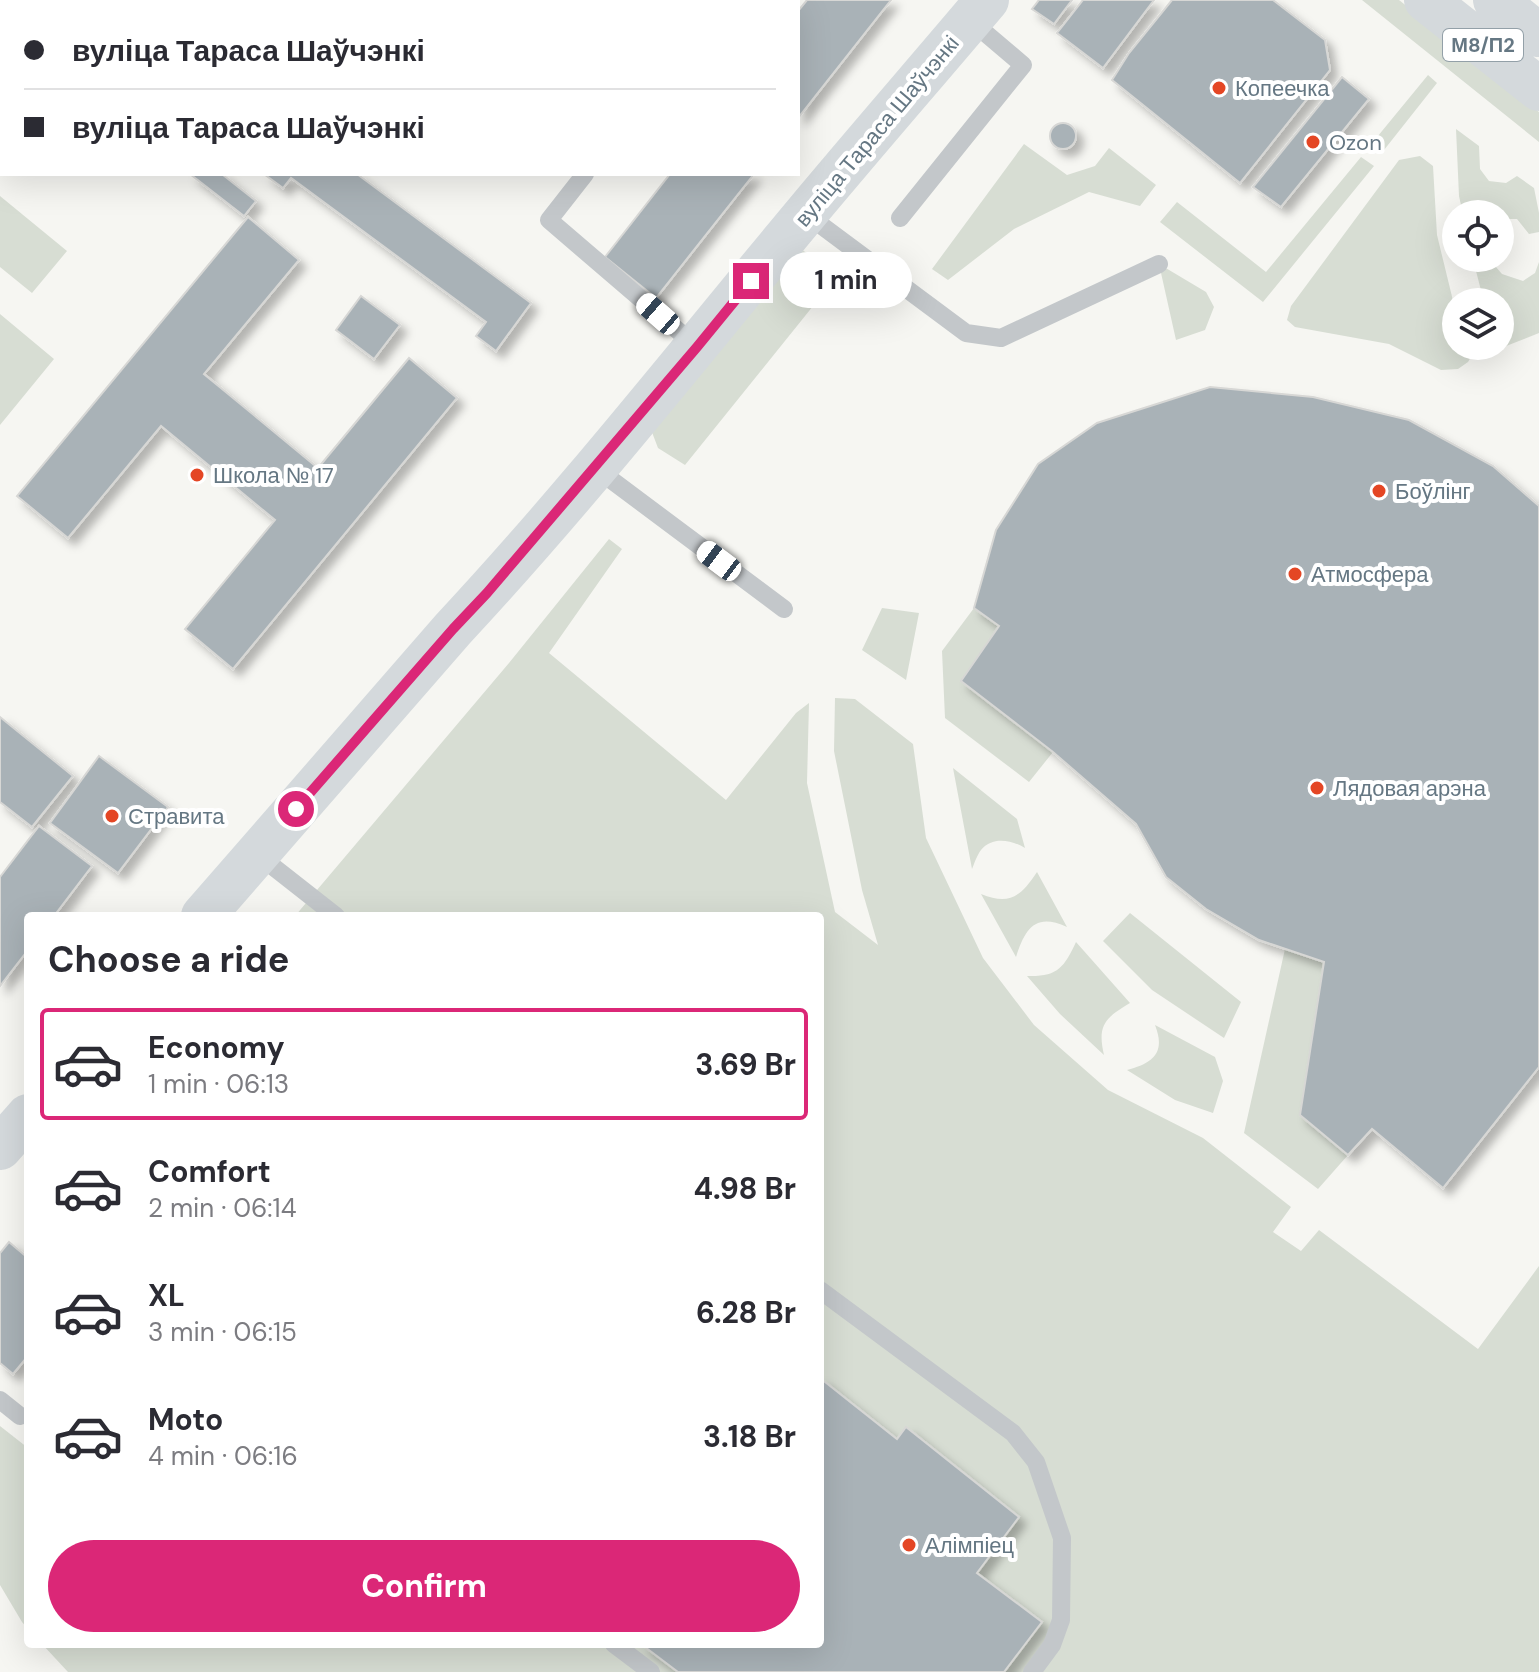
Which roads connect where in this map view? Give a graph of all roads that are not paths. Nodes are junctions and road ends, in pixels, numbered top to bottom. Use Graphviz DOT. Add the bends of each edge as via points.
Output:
graph roads {
  1 [pos="1426,0"];
  2 [pos="1495,0"];
  3 [pos="979,10"];
  4 [pos="1539,35"];
  5 [pos="1539,89"];
  6 [pos="583,176"];
  7 [pos="806,214"];
  8 [pos="900,218"];
  9 [pos="1159,264"];
  10 [pos="697,347"];
  11 [pos="594,467"];
  12 [pos="784,609"];
  13 [pos="257,854"];
  14 [pos="206,912"];
  15 [pos="331,912"];
  16 [pos="24,1121"];
  17 [pos="0,1148"];
  18 [pos="824,1293"];
  19 [pos="0,1400"];
  20 [pos="20,1416"];
  21 [pos="619,1648"];
  22 [pos="651,1672"];
  23 [pos="1032,1672"];
  1 -- 5 [label="street, М8/П2"];
  2 -- 4 [label="street, М8/П2"];
  3 -- 7 [label="street, вуліца Тараса Шаўчэнкі"];
  3 -- 8 [label="lane" via="1023,65"];
  6 -- 10 [label="lane" via="549,220"];
  7 -- 9 [label="lane" via="966,333 1001,338"];
  7 -- 10 [label="street, вуліца Тараса Шаўчэнкі"];
  10 -- 11 [label="street, вуліца Тараса Шаўчэнкі"];
  11 -- 12 [label="lane"];
  11 -- 13 [label="street, вуліца Тараса Шаўчэнкі"];
  13 -- 14 [label="street, вуліца Тараса Шаўчэнкі"];
  13 -- 15 [label="lane"];
  16 -- 17 [label="street"];
  18 -- 23 [label="lane" via="1013,1433 1036,1462 1062,1538 1061,1620 1052,1645"];
  19 -- 20 [label="lane"];
  21 -- 22 [label="lane"];
}
